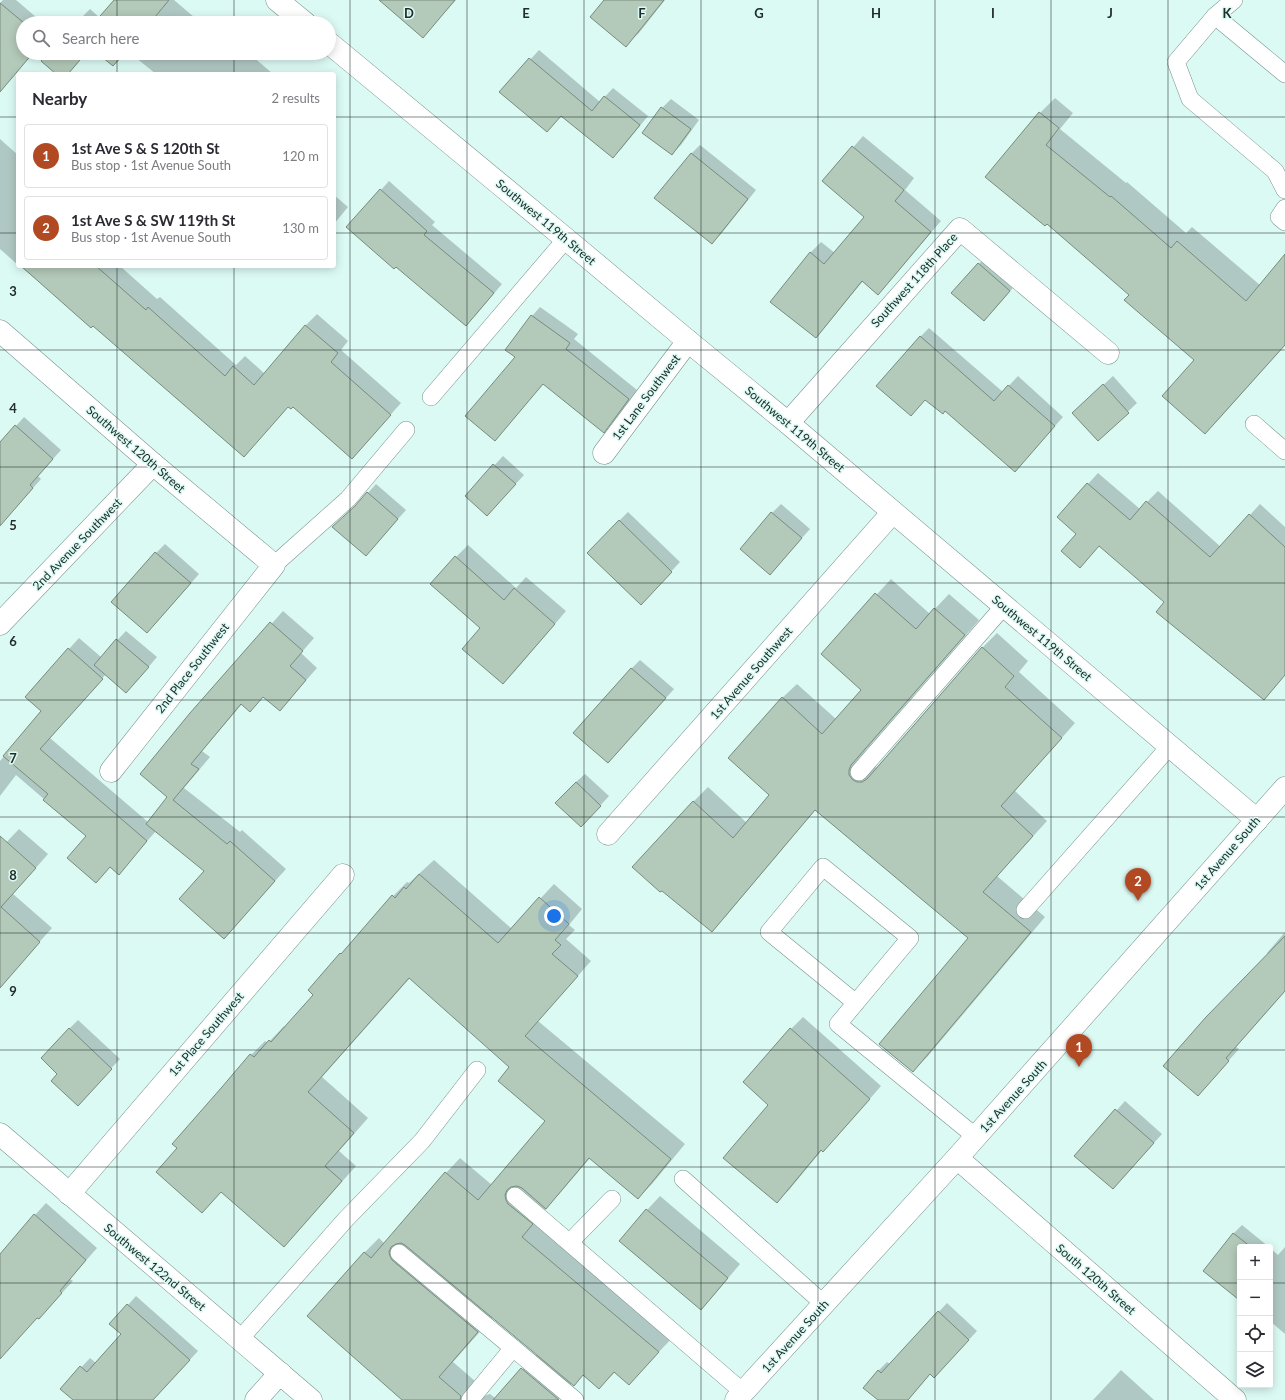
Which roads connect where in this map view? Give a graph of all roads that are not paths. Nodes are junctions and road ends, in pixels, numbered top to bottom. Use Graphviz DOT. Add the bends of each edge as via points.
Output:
graph roads {
  1 [pos="277,0"];
  2 [pos="1234,0"];
  3 [pos="296,16"];
  4 [pos="1216,16"];
  5 [pos="336,49"];
  6 [pos="1285,74"];
  7 [pos="1285,190"];
  8 [pos="1285,208"];
  9 [pos="1285,222"];
  10 [pos="566,239"];
  11 [pos="0,331"];
  12 [pos="688,341"];
  13 [pos="1108,353"];
  14 [pos="431,397"];
  15 [pos="788,422"];
  16 [pos="1254,424"];
  17 [pos="406,430"];
  18 [pos="1285,451"];
  19 [pos="604,453"];
  20 [pos="153,464"];
  21 [pos="893,512"];
  22 [pos="274,565"];
  23 [pos="1004,606"];
  24 [pos="0,624"];
  25 [pos="1170,746"];
  26 [pos="111,772"];
  27 [pos="859,772"];
  28 [pos="1285,788"];
  29 [pos="1257,820"];
  30 [pos="608,834"];
  31 [pos="343,875"];
  32 [pos="1025,910"];
  33 [pos="856,1003"];
  34 [pos="477,1070"];
  35 [pos="0,1134"];
  36 [pos="976,1138"];
  37 [pos="957,1158"];
  38 [pos="683,1179"];
  39 [pos="69,1194"];
  40 [pos="516,1196"];
  41 [pos="612,1199"];
  42 [pos="570,1242"];
  43 [pos="399,1253"];
  44 [pos="824,1304"];
  45 [pos="240,1340"];
  46 [pos="513,1348"];
  47 [pos="280,1373"];
  48 [pos="740,1396"];
  49 [pos="256,1400"];
  50 [pos="311,1400"];
  51 [pos="470,1400"];
  52 [pos="575,1400"];
  53 [pos="1235,1400"];
  1 -- 3 [label="street"];
  2 -- 4 [label="lane"];
  4 -- 6 [label="lane"];
  4 -- 7 [label="lane" via="1176,62 1190,99 1275,170"];
  5 -- 10 [label="street, Southwest 119th Street"];
  8 -- 9 [label="lane" via="1279,217"];
  10 -- 12 [label="street, Southwest 119th Street"];
  10 -- 14 [label="lane"];
  11 -- 20 [label="street, Southwest 120th Street"];
  12 -- 15 [label="street, Southwest 119th Street"];
  12 -- 19 [label="street, 1st Lane Southwest"];
  13 -- 15 [label="street, Southwest 118th Place" via="960,229"];
  15 -- 21 [label="street, Southwest 119th Street"];
  16 -- 18 [label="lane"];
  17 -- 22 [label="lane" via="348,499"];
  20 -- 22 [label="street, Southwest 120th Street"];
  20 -- 24 [label="street, 2nd Avenue Southwest"];
  21 -- 23 [label="street, Southwest 119th Street"];
  21 -- 30 [label="street, 1st Avenue Southwest"];
  22 -- 26 [label="street, 2nd Place Southwest"];
  23 -- 25 [label="street, Southwest 119th Street"];
  23 -- 27 [label="lane"];
  25 -- 29 [label="street, Southwest 119th Street"];
  25 -- 32 [label="lane"];
  28 -- 29 [label="street, 1st Avenue South"];
  29 -- 36 [label="street, 1st Avenue South"];
  31 -- 39 [label="street, 1st Place Southwest"];
  33 -- 33 [label="lane" via="910,938 823,866 769,932"];
  33 -- 36 [label="lane" via="838,1024"];
  34 -- 45 [label="lane" via="422,1141 346,1218"];
  35 -- 39 [label="street, Southwest 122nd Street"];
  36 -- 37 [label="street, 1st Avenue South"];
  37 -- 44 [label="street, 1st Avenue South"];
  37 -- 53 [label="street, South 120th Street"];
  38 -- 44 [label="lane"];
  39 -- 45 [label="street, Southwest 122nd Street"];
  40 -- 42 [label="lane"];
  41 -- 42 [label="lane"];
  42 -- 48 [label="lane"];
  43 -- 46 [label="lane"];
  44 -- 48 [label="street, 1st Avenue South"];
  45 -- 47 [label="street, Southwest 122nd Street"];
  46 -- 51 [label="lane"];
  46 -- 52 [label="lane"];
  47 -- 49 [label="street"];
  47 -- 50 [label="street, Southwest 122nd Street"];
}
